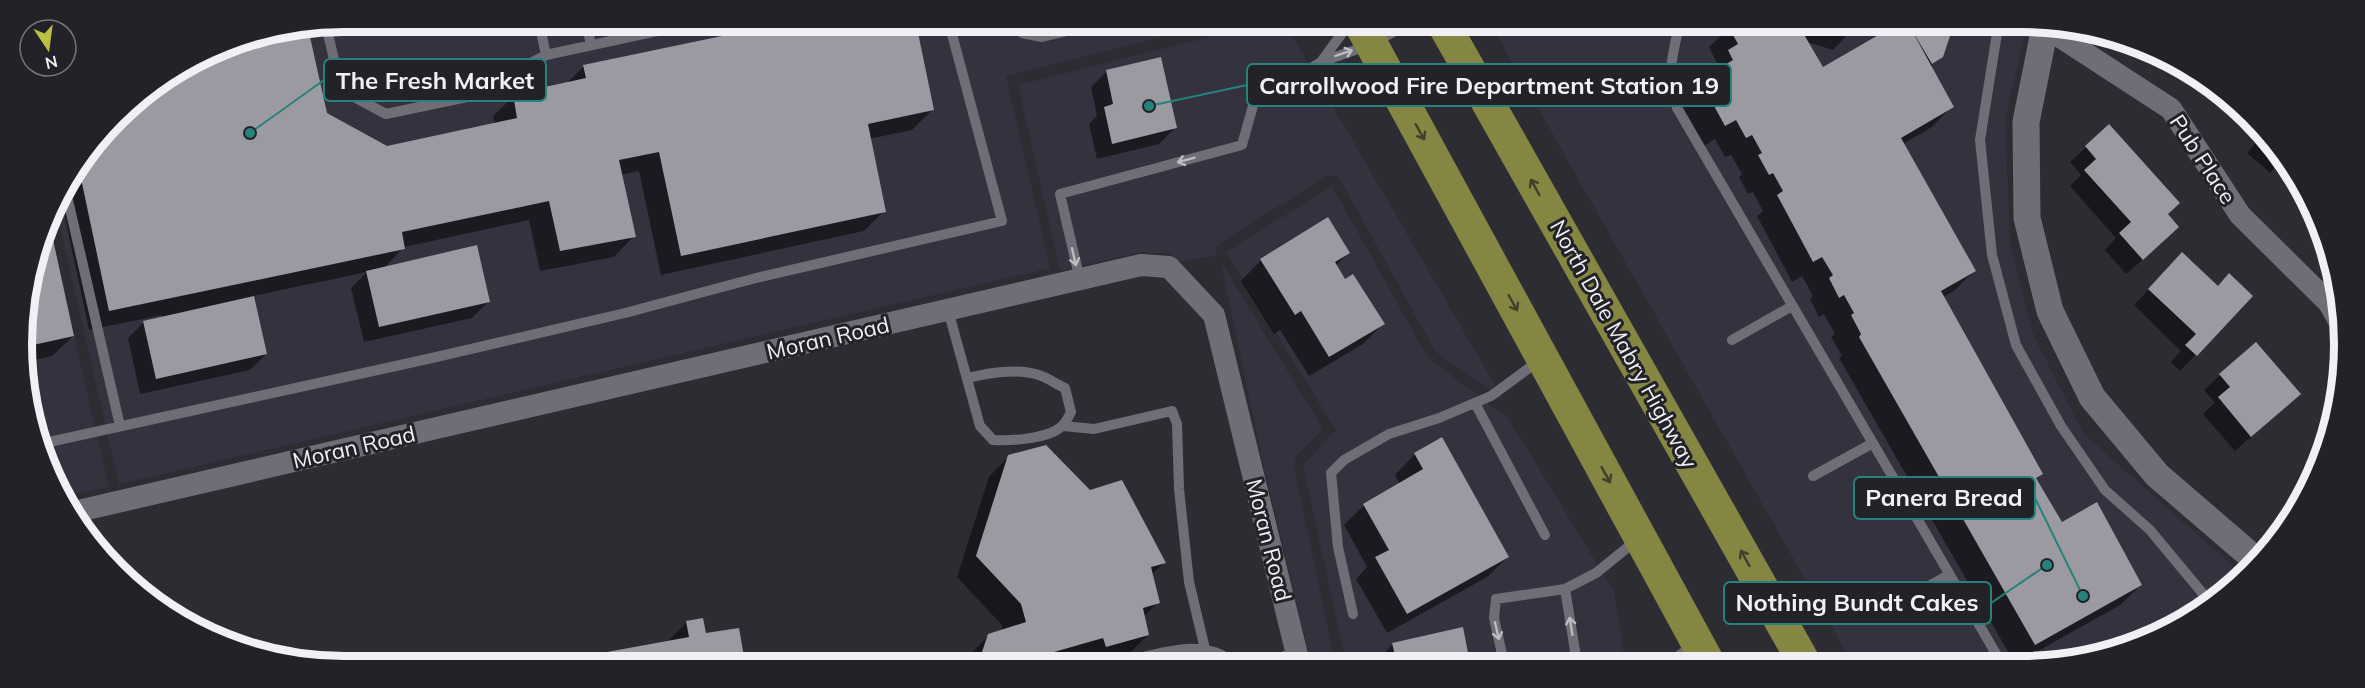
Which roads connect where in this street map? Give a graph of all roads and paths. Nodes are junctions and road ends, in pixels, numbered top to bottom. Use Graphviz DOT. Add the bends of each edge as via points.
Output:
graph roads {
  1 [pos="328,32"];
  2 [pos="541,32"];
  3 [pos="588,32"];
  4 [pos="633,32"];
  5 [pos="951,32"];
  6 [pos="1021,32"];
  7 [pos="1062,32"];
  8 [pos="1359,32"];
  9 [pos="1359,32"];
  10 [pos="1361,32"];
  11 [pos="1448,32"];
  12 [pos="1678,32"];
  13 [pos="1997,32"];
  14 [pos="2044,32"];
  15 [pos="2055,33"];
  16 [pos="591,45"];
  17 [pos="546,55"];
  18 [pos="1321,62"];
  19 [pos="68,199"];
  20 [pos="1080,280"];
  21 [pos="1792,306"];
  22 [pos="2331,307"];
  23 [pos="948,310"];
  24 [pos="1732,340"];
  25 [pos="1543,358"];
  26 [pos="967,378"];
  27 [pos="1475,403"];
  28 [pos="120,426"];
  29 [pos="1063,426"];
  30 [pos="47,442"];
  31 [pos="1873,443"];
  32 [pos="1813,476"];
  33 [pos="80,511"];
  34 [pos="1545,535"];
  35 [pos="1640,537"];
  36 [pos="2251,556"];
  37 [pos="1949,575"];
  38 [pos="1565,589"];
  39 [pos="2205,596"];
  40 [pos="1891,607"];
  41 [pos="1353,614"];
  42 [pos="1205,649"];
  43 [pos="1704,653"];
  44 [pos="1150,656"];
  45 [pos="1227,656"];
  46 [pos="1298,656"];
  47 [pos="1502,656"];
  48 [pos="1576,656"];
  49 [pos="1800,656"];
  50 [pos="1997,656"];
  1 -- 17 [label="lane" via="341,90 386,114 467,97"];
  2 -- 17 [label="lane"];
  3 -- 16 [label="lane"];
  4 -- 16 [label="lane"];
  5 -- 28 [label="lane" via="1002,221 432,358"];
  6 -- 7 [label="lane" via="1041,37"];
  18 -- 8 [label="lane, one-way"];
  9 -- 18 [label="lane"];
  10 -- 25 [label="main road, one-way"];
  49 -- 11 [label="main road, North Dale Mabry Highway, one-way"];
  12 -- 21 [label="lane" via="1670,88 1677,108"];
  13 -- 39 [label="lane" via="1980,140 1992,255 2016,345 2061,426 2105,490 2150,530"];
  14 -- 36 [label="street" via="2026,122 2027,218 2050,311 2092,397 2157,476"];
  15 -- 22 [label="street, Pub Place" via="2171,108 2240,215"];
  16 -- 17 [label="lane"];
  18 -- 20 [label="lane, one-way" via="1254,102 1242,145 1060,194"];
  19 -- 28 [label="lane"];
  20 -- 23 [label="street, Moran Road"];
  20 -- 46 [label="street, Moran Road" via="1141,266 1170,267 1214,315"];
  21 -- 24 [label="lane"];
  21 -- 31 [label="lane"];
  23 -- 26 [label="lane"];
  23 -- 33 [label="street, Moran Road"];
  25 -- 27 [label="lane"];
  25 -- 35 [label="main road, one-way"];
  26 -- 29 [label="lane" via="980,426 993,440 1043,435"];
  26 -- 29 [label="lane" via="1019,373 1038,375 1065,388 1071,412"];
  27 -- 34 [label="lane"];
  27 -- 41 [label="lane" via="1389,434 1344,460 1331,473 1338,547"];
  28 -- 30 [label="lane"];
  29 -- 42 [label="lane" via="1094,429 1172,411 1177,424 1189,582"];
  31 -- 32 [label="lane"];
  31 -- 37 [label="lane"];
  35 -- 38 [label="lane" via="1596,573"];
  35 -- 43 [label="main road"];
  37 -- 40 [label="lane"];
  37 -- 50 [label="lane"];
  38 -- 47 [label="lane, one-way" via="1496,599 1494,618"];
  48 -- 38 [label="lane, one-way"];
  42 -- 44 [label="lane" via="1190,647"];
  42 -- 45 [label="lane"];
}
